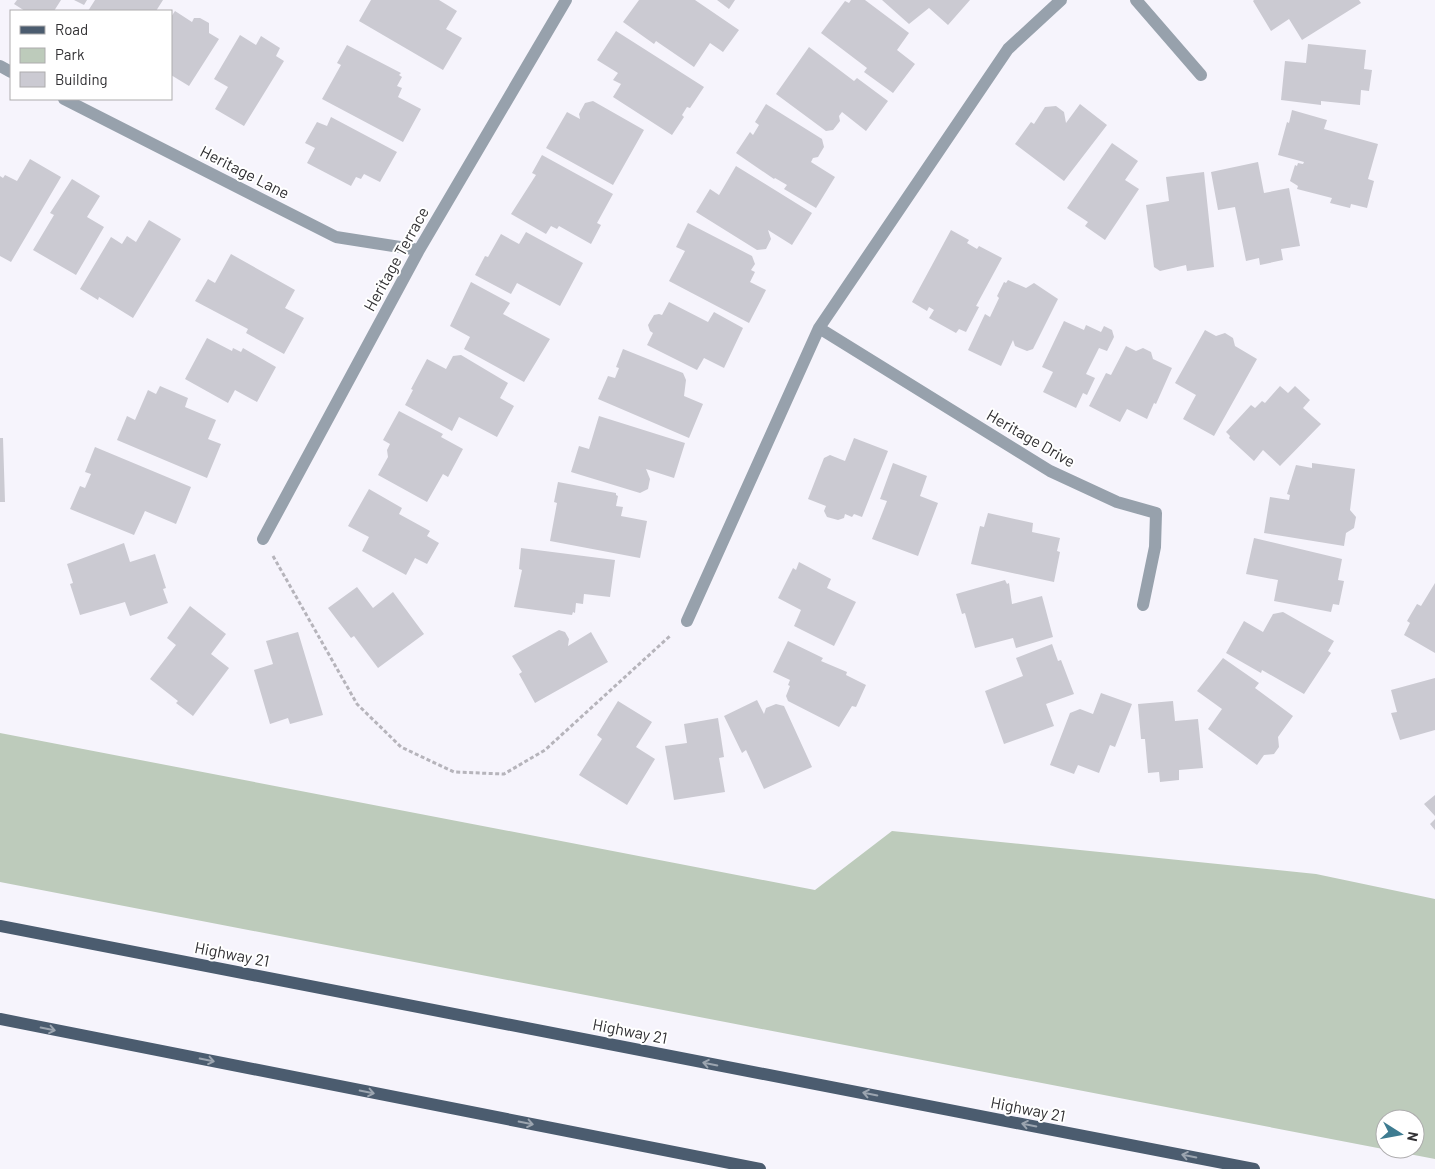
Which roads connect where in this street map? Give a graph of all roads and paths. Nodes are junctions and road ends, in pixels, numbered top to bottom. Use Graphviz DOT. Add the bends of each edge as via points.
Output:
graph roads {
  1 [pos="566,0"];
  2 [pos="1061,0"];
  3 [pos="1136,0"];
  4 [pos="1201,75"];
  5 [pos="66,100"];
  6 [pos="419,250"];
  7 [pos="819,328"];
  8 [pos="262,539"];
  9 [pos="1143,604"];
  10 [pos="687,621"];
  11 [pos="0,926"];
  12 [pos="0,1019"];
  13 [pos="760,1169"];
  14 [pos="1254,1169"];
  1 -- 6 [label="street, Heritage Terrace"];
  2 -- 7 [label="street" via="1008,49"];
  3 -- 4 [label="street"];
  5 -- 6 [label="street, Heritage Lane" via="336,237"];
  6 -- 8 [label="street, Heritage Terrace"];
  7 -- 9 [label="street, Heritage Drive" via="1050,471 1117,502 1156,513 1155,547"];
  7 -- 10 [label="street"];
  8 -- 10 [label="path" via="357,704 401,747 454,772 504,774 545,750"];
  14 -- 11 [label="main road, Highway 21, one-way"];
  12 -- 13 [label="main road, one-way"];
}
